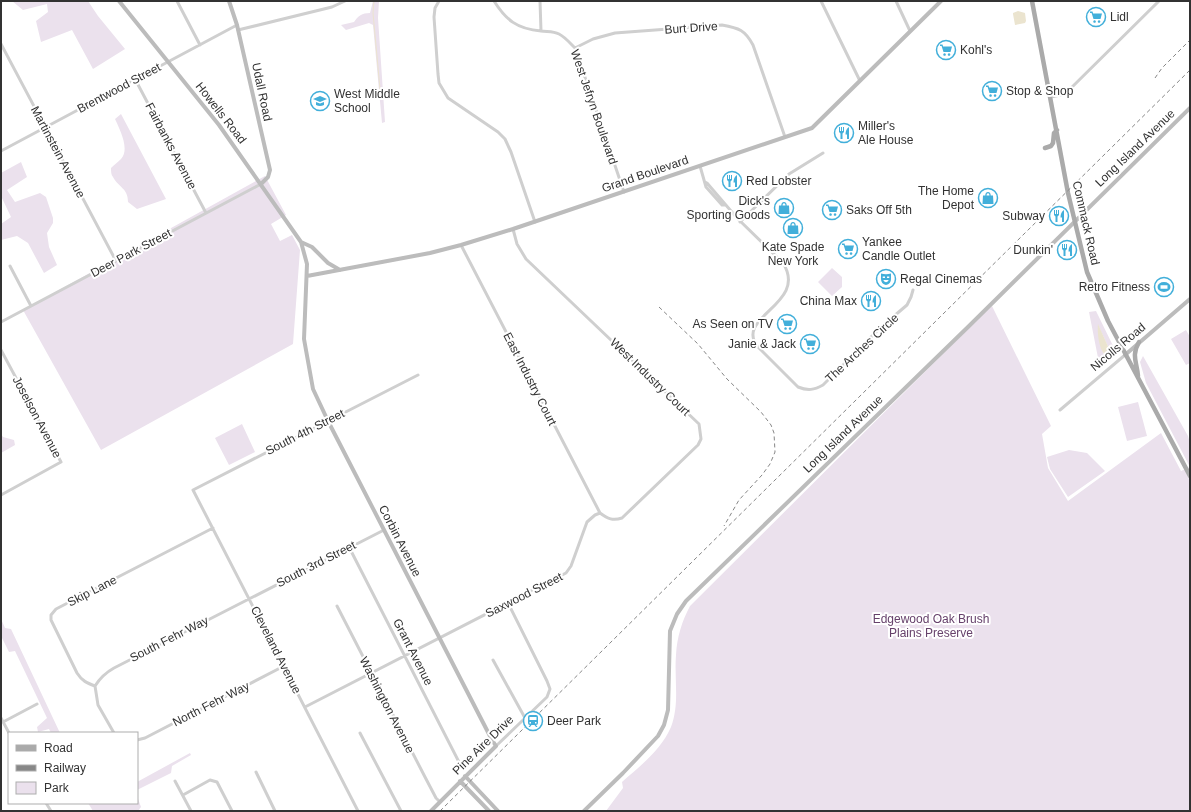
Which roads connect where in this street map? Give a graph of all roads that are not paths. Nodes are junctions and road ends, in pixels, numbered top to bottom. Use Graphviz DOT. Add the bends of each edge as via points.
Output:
graph roads {
  1 [pos="119,1"];
  2 [pos="177,1"];
  3 [pos="228,1"];
  4 [pos="345,1"];
  5 [pos="439,1"];
  6 [pos="494,1"];
  7 [pos="540,1"];
  8 [pos="821,1"];
  9 [pos="896,1"];
  10 [pos="941,1"];
  11 [pos="1032,1"];
  12 [pos="1159,1"];
  13 [pos="238,28"];
  14 [pos="541,31"];
  15 [pos="910,31"];
  16 [pos="1,44"];
  17 [pos="200,45"];
  18 [pos="575,48"];
  19 [pos="168,62"];
  20 [pos="135,79"];
  21 [pos="860,82"];
  22 [pos="1050,97"];
  23 [pos="1190,108"];
  24 [pos="45,127"];
  25 [pos="1057,130"];
  26 [pos="785,137"];
  27 [pos="1045,148"];
  28 [pos="1,151"];
  29 [pos="823,153"];
  30 [pos="700,166"];
  31 [pos="261,184"];
  32 [pos="624,192"];
  33 [pos="206,213"];
  34 [pos="534,222"];
  35 [pos="740,222"];
  36 [pos="1075,222"];
  37 [pos="513,229"];
  38 [pos="301,242"];
  39 [pos="461,245"];
  40 [pos="116,261"];
  41 [pos="10,266"];
  42 [pos="341,270"];
  43 [pos="307,276"];
  44 [pos="913,290"];
  45 [pos="1190,299"];
  46 [pos="31,306"];
  47 [pos="1,322"];
  48 [pos="1140,342"];
  49 [pos="1,350"];
  50 [pos="1125,355"];
  51 [pos="418,375"];
  52 [pos="1138,378"];
  53 [pos="1060,410"];
  54 [pos="328,421"];
  55 [pos="1190,476"];
  56 [pos="193,490"];
  57 [pos="1,495"];
  58 [pos="600,513"];
  59 [pos="213,528"];
  60 [pos="384,530"];
  61 [pos="349,547"];
  62 [pos="249,598"];
  63 [pos="508,603"];
  64 [pos="337,606"];
  65 [pos="439,638"];
  66 [pos="404,656"];
  67 [pos="493,660"];
  68 [pos="284,666"];
  69 [pos="371,673"];
  70 [pos="95,686"];
  71 [pos="37,704"];
  72 [pos="305,707"];
  73 [pos="1,718"];
  74 [pos="525,718"];
  75 [pos="3,722"];
  76 [pos="8,732"];
  77 [pos="113,732"];
  78 [pos="360,733"];
  79 [pos="138,740"];
  80 [pos="496,746"];
  81 [pos="461,766"];
  82 [pos="256,772"];
  83 [pos="465,776"];
  84 [pos="175,781"];
  85 [pos="460,781"];
  86 [pos="183,795"];
  87 [pos="440,802"];
  88 [pos="191,811"];
  89 [pos="232,811"];
  90 [pos="275,811"];
  91 [pos="358,811"];
  92 [pos="401,811"];
  93 [pos="431,811"];
  94 [pos="489,811"];
  95 [pos="498,811"];
  96 [pos="584,811"];
  1 -- 19 [label="street, Howells Road"];
  2 -- 17 [label="street"];
  3 -- 13 [label="street, Udall Road"];
  4 -- 13 [label="street, Brentwood Street" via="332,7"];
  5 -- 34 [label="street" via="434,17 439,83 448,98 505,139"];
  6 -- 14 [label="street, West Jefryn Boulevard" via="504,16 517,26"];
  7 -- 14 [label="street"];
  8 -- 21 [label="street"];
  9 -- 15 [label="street"];
  10 -- 15 [label="street, Grand Boulevard"];
  11 -- 22 [label="main road, Commack Road"];
  12 -- 22 [label="street" via="1065,94"];
  13 -- 17 [label="street, Brentwood Street"];
  13 -- 31 [label="street, Udall Road" via="270,170 268,177"];
  14 -- 18 [label="street, West Jefryn Boulevard" via="559,34"];
  15 -- 21 [label="street, Grand Boulevard"];
  16 -- 24 [label="street, Martinstein Avenue"];
  17 -- 19 [label="street, Brentwood Street"];
  18 -- 26 [label="street, Burt Drive" via="592,39 615,33 722,25 742,30 753,45"];
  18 -- 32 [label="street, West Jefryn Boulevard"];
  19 -- 20 [label="street, Brentwood Street"];
  19 -- 31 [label="street, Howells Road"];
  20 -- 24 [label="street, Brentwood Street"];
  20 -- 33 [label="street, Fairbanks Avenue"];
  21 -- 26 [label="street, Grand Boulevard" via="812,128"];
  22 -- 25 [label="main road, Commack Road"];
  23 -- 36 [label="street, Long Island Avenue"];
  24 -- 28 [label="street, Brentwood Street"];
  24 -- 40 [label="street, Martinstein Avenue"];
  25 -- 27 [label="main road" via="1053,143"];
  25 -- 36 [label="main road, Commack Road"];
  26 -- 30 [label="street, Grand Boulevard"];
  29 -- 35 [label="street" via="789,174"];
  30 -- 32 [label="street, Grand Boulevard"];
  30 -- 35 [label="street" via="708,190"];
  31 -- 33 [label="street, Deer Park Street"];
  31 -- 38 [label="street, Howells Road"];
  32 -- 34 [label="street, Grand Boulevard"];
  33 -- 40 [label="street, Deer Park Street"];
  34 -- 37 [label="street, Grand Boulevard"];
  35 -- 44 [label="street, The Arches Circle" via="783,263 789,277 784,296 755,326 755,343 804,390 823,385 907,305"];
  36 -- 50 [label="main road, Commack Road" via="1092,287"];
  36 -- 96 [label="street, Long Island Avenue" via="686,601 676,614 670,631 668,710 664,725 658,736"];
  37 -- 39 [label="street, Grand Boulevard"];
  37 -- 58 [label="street, West Industry Court" via="517,244 526,259 699,424 701,439 698,446 628,513 615,520"];
  38 -- 42 [label="street" via="312,247 328,263"];
  38 -- 43 [label="street, Corbin Avenue" via="306,257"];
  39 -- 42 [label="street, Grand Boulevard"];
  39 -- 58 [label="street, East Industry Court"];
  40 -- 46 [label="street, Deer Park Street"];
  41 -- 46 [label="street"];
  42 -- 43 [label="street, Grand Boulevard"];
  43 -- 54 [label="street, Corbin Avenue" via="304,339 313,389"];
  45 -- 48 [label="street, Nicolls Road"];
  46 -- 47 [label="street, Deer Park Street"];
  48 -- 50 [label="street, Nicolls Road"];
  48 -- 52 [label="main road" via="1134,359"];
  49 -- 57 [label="street, Joselson Avenue" via="61,462"];
  50 -- 52 [label="main road, Commack Road"];
  50 -- 53 [label="street, Nicolls Road"];
  51 -- 54 [label="street, South 4th Street"];
  52 -- 55 [label="main road, Commack Road"];
  54 -- 56 [label="street, South 4th Street"];
  54 -- 60 [label="street, Corbin Avenue"];
  56 -- 59 [label="street, Cleveland Avenue"];
  58 -- 63 [label="street, Saxwood Street" via="587,522 566,573"];
  59 -- 62 [label="street, Cleveland Avenue"];
  59 -- 70 [label="street, Skip Lane" via="56,610 52,615 51,620 77,673 86,683"];
  60 -- 61 [label="street, South 3rd Street"];
  60 -- 65 [label="street, Corbin Avenue"];
  61 -- 62 [label="street, South 3rd Street"];
  61 -- 66 [label="street, Grant Avenue"];
  62 -- 68 [label="street, Cleveland Avenue"];
  62 -- 70 [label="street, South Fehr Way" via="105,673"];
  63 -- 65 [label="street, Saxwood Street"];
  63 -- 74 [label="street, Pine Aire Drive" via="548,683 547,697"];
  64 -- 69 [label="street, Washington Avenue"];
  65 -- 66 [label="street, Saxwood Street"];
  65 -- 80 [label="street, Corbin Avenue"];
  66 -- 69 [label="street, Saxwood Street"];
  66 -- 81 [label="street, Grant Avenue"];
  67 -- 74 [label="street"];
  68 -- 72 [label="street, Cleveland Avenue"];
  68 -- 79 [label="street, North Fehr Way"];
  69 -- 72 [label="street, Saxwood Street"];
  69 -- 87 [label="street, Washington Avenue" via="424,777"];
  70 -- 77 [label="street" via="98,705"];
  71 -- 75 [label="street"];
  72 -- 91 [label="street, Cleveland Avenue"];
  73 -- 75 [label="street"];
  74 -- 80 [label="street, Pine Aire Drive"];
  75 -- 76 [label="street"];
  78 -- 92 [label="street"];
  80 -- 83 [label="street, Pine Aire Drive"];
  82 -- 90 [label="street"];
  83 -- 85 [label="street, Pine Aire Drive"];
  83 -- 95 [label="street"];
  84 -- 86 [label="street"];
  85 -- 87 [label="street, Pine Aire Drive"];
  85 -- 94 [label="street"];
  86 -- 88 [label="street"];
  86 -- 89 [label="street" via="214,780"];
  87 -- 93 [label="street, Pine Aire Drive"];
}
